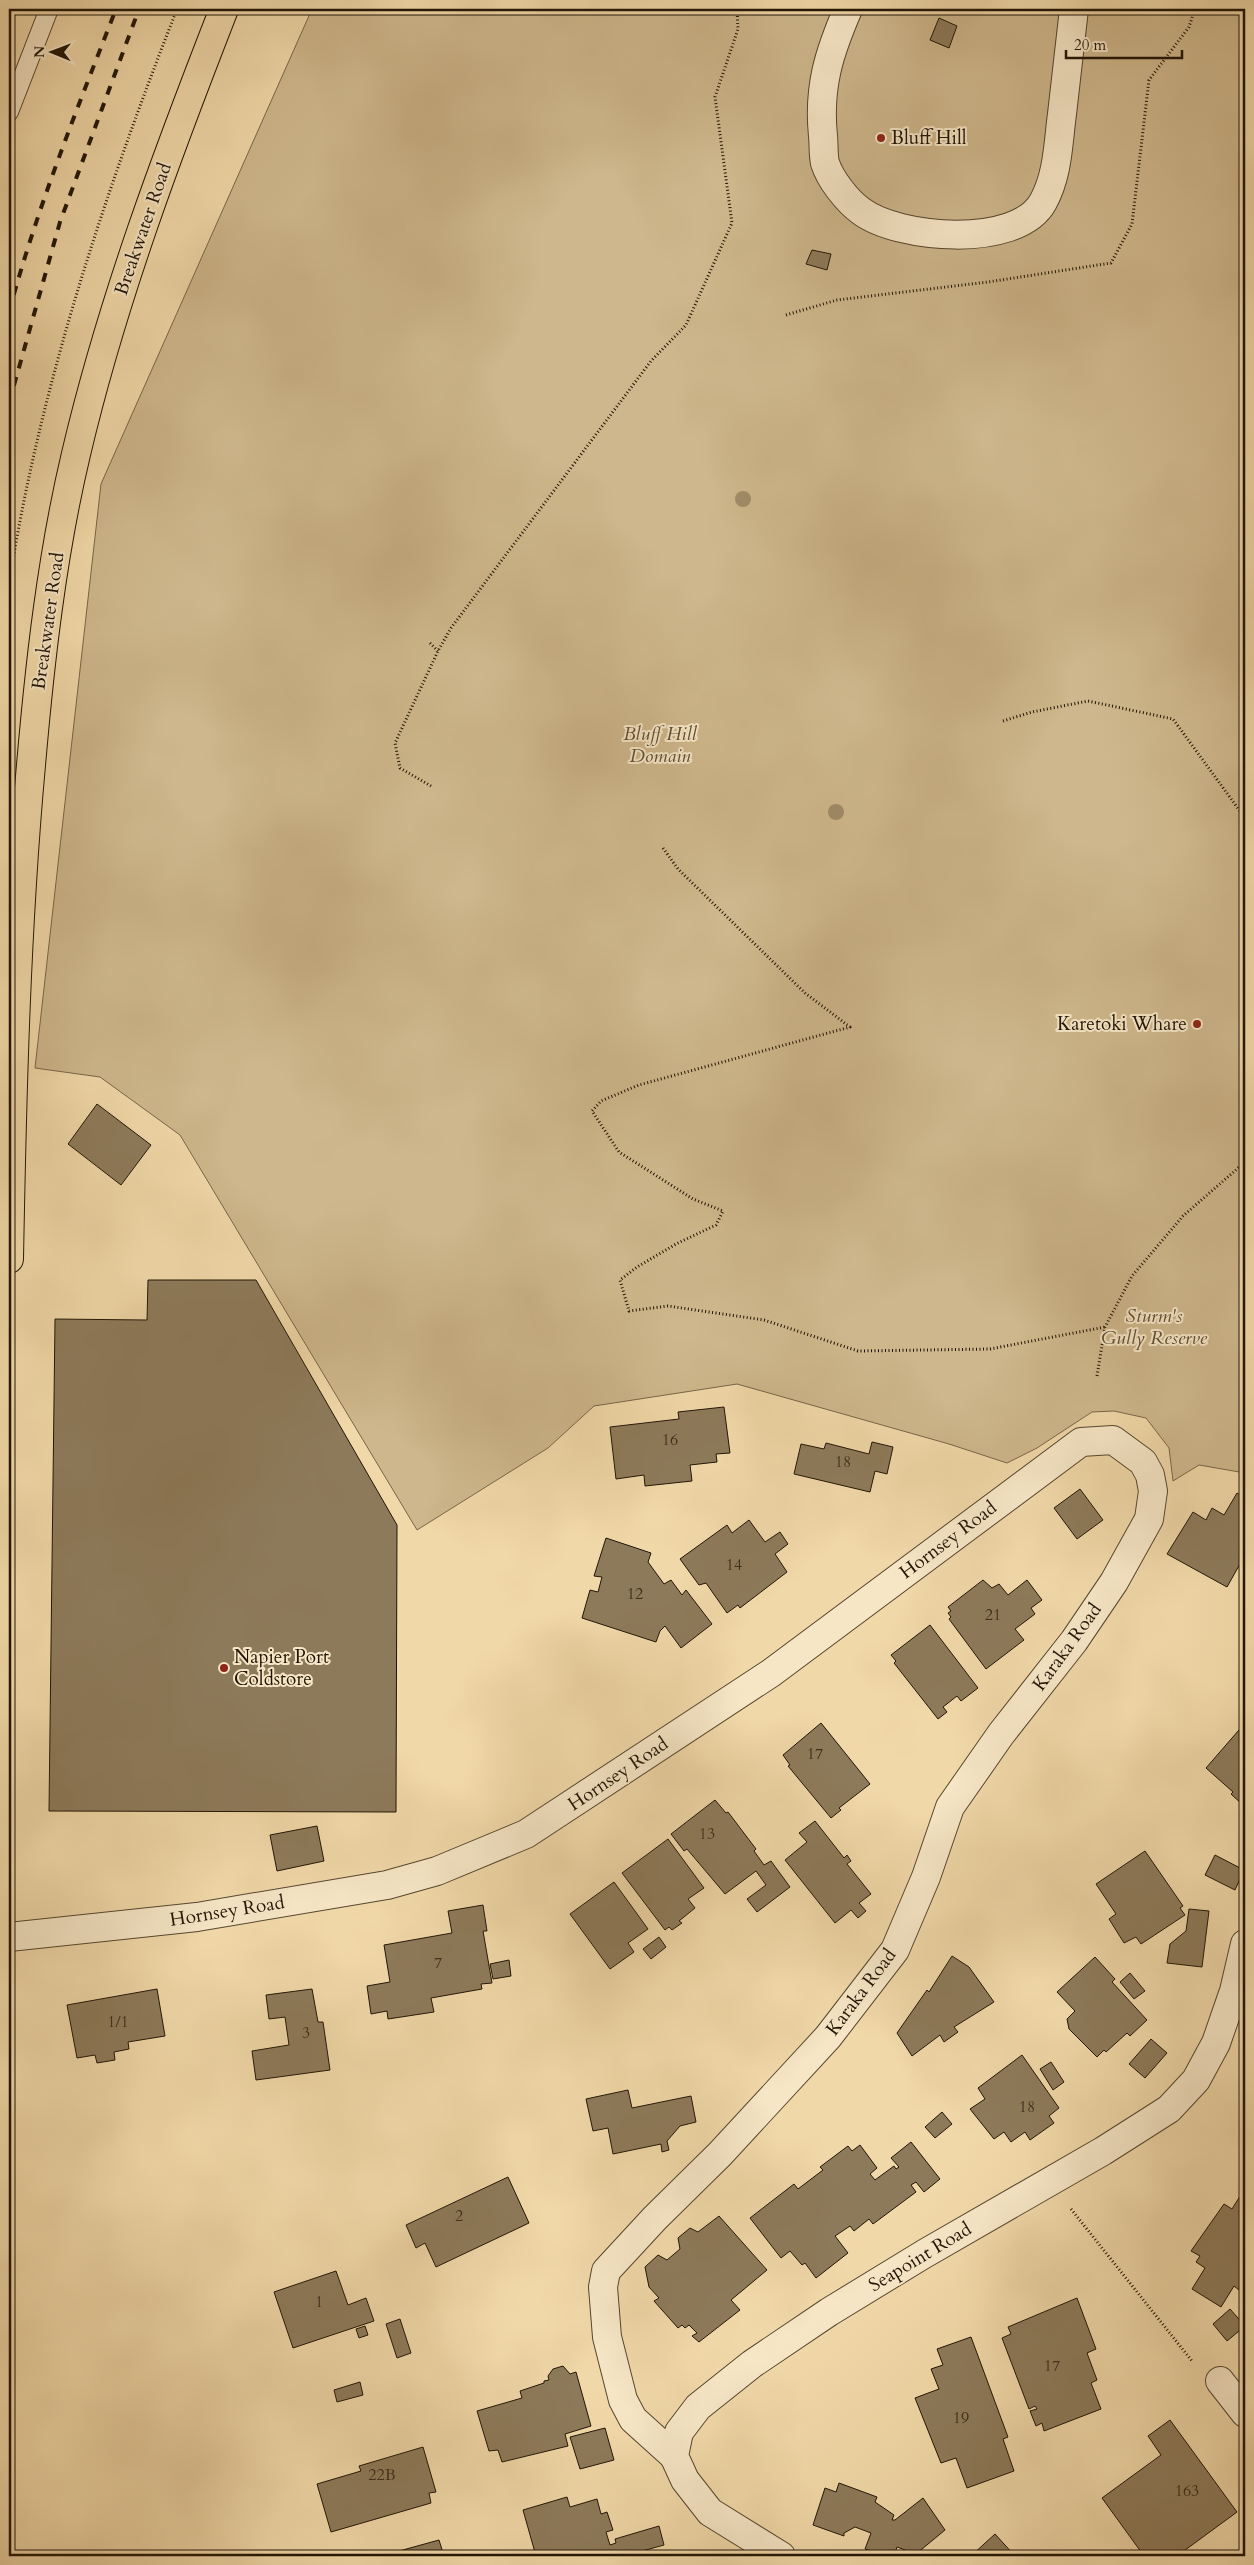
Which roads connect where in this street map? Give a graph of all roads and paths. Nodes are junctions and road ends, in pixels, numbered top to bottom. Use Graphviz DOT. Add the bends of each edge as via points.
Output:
graph roads {
  1 [pos="49,9"];
  2 [pos="224,9"];
  3 [pos="737,9"];
  4 [pos="848,9"];
  5 [pos="1074,9"];
  6 [pos="1194,9"];
  7 [pos="9,112"];
  8 [pos="786,315"];
  9 [pos="430,643"];
  10 [pos="438,651"];
  11 [pos="1003,722"];
  12 [pos="431,786"];
  13 [pos="1245,818"];
  14 [pos="663,848"];
  15 [pos="1245,1162"];
  16 [pos="9,1259"];
  17 [pos="1105,1328"];
  18 [pos="1098,1376"];
  19 [pos="1142,1462"];
  20 [pos="9,1937"];
  21 [pos="1245,1944"];
  22 [pos="1050,2182"];
  23 [pos="1192,2361"];
  24 [pos="1220,2381"];
  25 [pos="1245,2413"];
  26 [pos="674,2456"];
  27 [pos="781,2556"];
  1 -- 7 [label="lane"];
  2 -- 16 [label="highway, Breakwater Road" via="147,210 104,345 76,456 53,576 36,702 23,854 12,1056"];
  3 -- 10 [label="path" via="738,29 715,97 732,223 686,325 651,361 451,628"];
  4 -- 5 [label="street" via="829,52 823,82 821,114 826,163 841,190 861,211 903,228 962,235 992,232 1021,222 1042,204 1054,176"];
  6 -- 8 [label="path" via="1189,27 1149,80 1132,224 1111,262 998,281 837,300"];
  9 -- 10 [label="path"];
  10 -- 12 [label="path" via="395,744 400,768"];
  11 -- 13 [label="path" via="1032,712 1088,701 1173,719"];
  14 -- 17 [label="path" via="678,869 805,993 850,1027 639,1085 601,1100 592,1111 619,1152 693,1199 723,1211 716,1225 676,1244 620,1280 629,1311 668,1306 764,1320 858,1351 990,1348"];
  15 -- 17 [label="path" via="1183,1216 1132,1276"];
  17 -- 18 [label="path"];
  19 -- 20 [label="street, Hornsey Road" via="1113,1440 1081,1442 771,1673 547,1821 489,1851 437,1871 387,1885 197,1917"];
  19 -- 26 [label="street, Karaka Road" via="1150,1475 1153,1491 1149,1519 1114,1582 1074,1641 1001,1734 950,1807 926,1877 895,1950 828,2037 606,2271 603,2287 607,2337 623,2400 633,2419"];
  21 -- 22 [label="street, Seapoint Road" via="1234,1991 1216,2043 1196,2080 1169,2109"];
  22 -- 23 [label="path"];
  22 -- 26 [label="street, Seapoint Road" via="829,2312 752,2364 698,2407 679,2432"];
  24 -- 25 [label="street"];
  26 -- 27 [label="street" via="686,2480 710,2512"];
}
